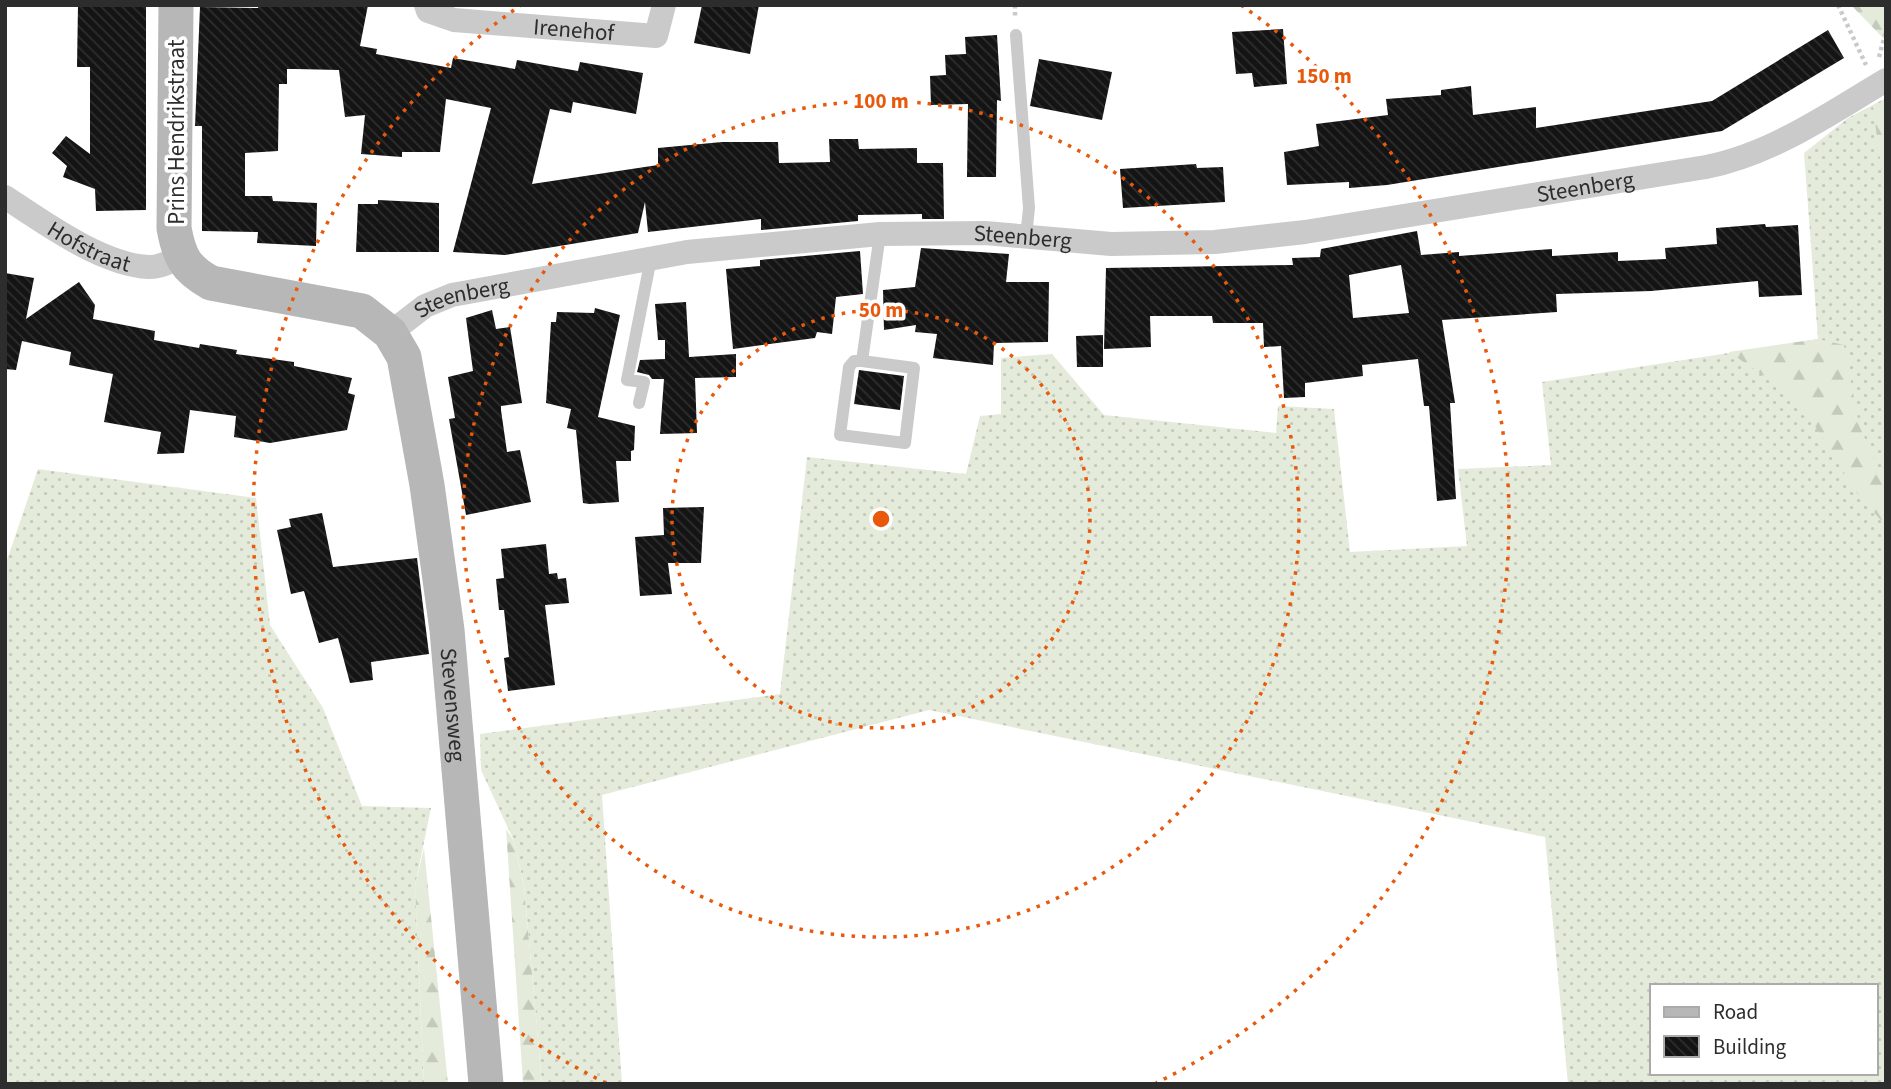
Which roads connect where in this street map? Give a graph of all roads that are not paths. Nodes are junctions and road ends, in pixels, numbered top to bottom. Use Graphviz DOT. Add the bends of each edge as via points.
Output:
graph roads {
  1 [pos="176,5"];
  2 [pos="426,5"];
  3 [pos="664,5"];
  4 [pos="1016,36"];
  5 [pos="1881,83"];
  6 [pos="5,197"];
  7 [pos="880,234"];
  8 [pos="1026,237"];
  9 [pos="180,258"];
  10 [pos="651,258"];
  11 [pos="390,332"];
  12 [pos="862,361"];
  13 [pos="639,403"];
  14 [pos="486,1084"];
  1 -- 9 [label="street, Prins Hendrikstraat" via="174,228"];
  2 -- 3 [label="street, Irenehof" via="428,12 454,20 656,36"];
  4 -- 8 [label="lane" via="1029,208"];
  5 -- 8 [label="street, Steenberg" via="1778,143 1706,167 1305,232 1215,242 1111,244"];
  6 -- 9 [label="street, Hofstraat" via="60,233 113,258 150,268"];
  7 -- 8 [label="street, Steenberg"];
  7 -- 10 [label="street, Steenberg" via="726,246"];
  7 -- 12 [label="lane"];
  9 -- 11 [label="street, Steenberg" via="211,283 362,311"];
  10 -- 11 [label="street, Steenberg" via="452,295 425,306"];
  10 -- 13 [label="lane" via="626,380 644,382"];
  11 -- 14 [label="street, Stevensweg" via="404,357 442,586"];
  12 -- 12 [label="lane" via="849,366 840,435 905,443 914,368"];
}
